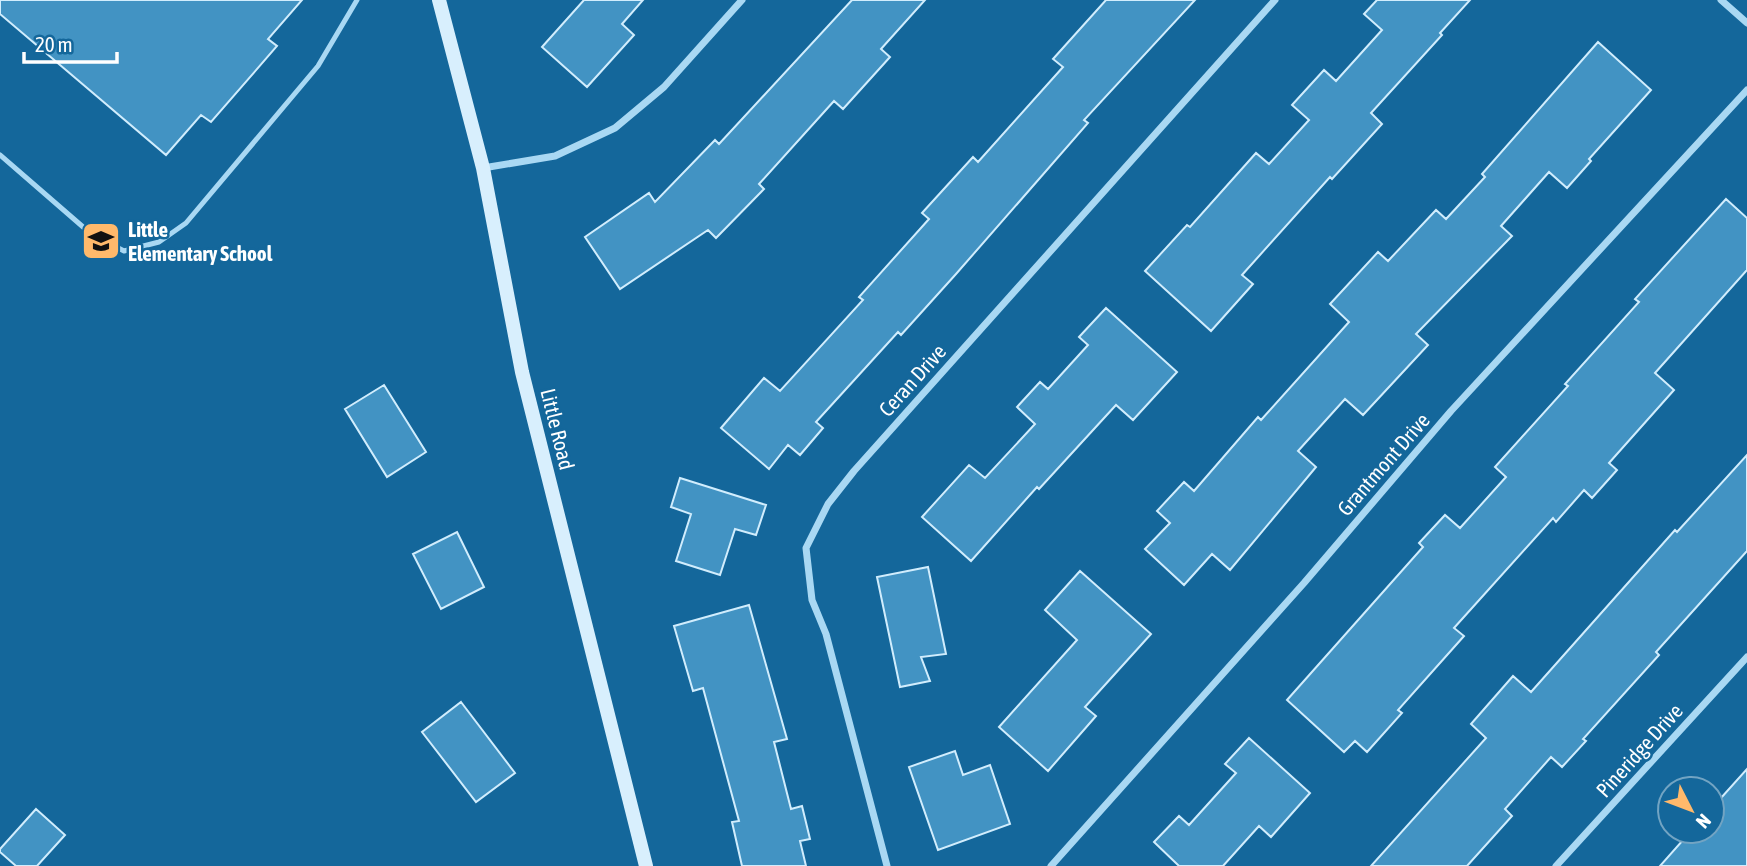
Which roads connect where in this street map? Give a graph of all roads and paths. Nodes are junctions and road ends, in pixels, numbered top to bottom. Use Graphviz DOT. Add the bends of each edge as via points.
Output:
graph roads {
  1 [pos="357,0"];
  2 [pos="439,0"];
  3 [pos="743,0"];
  4 [pos="1275,0"];
  5 [pos="1721,0"];
  6 [pos="1747,23"];
  7 [pos="1747,90"];
  8 [pos="0,155"];
  9 [pos="483,168"];
  10 [pos="1747,657"];
  11 [pos="646,866"];
  12 [pos="887,866"];
  13 [pos="1051,866"];
  14 [pos="1556,866"];
  1 -- 8 [label="lane" via="318,66 186,223 159,242 124,251 90,233"];
  2 -- 9 [label="street, Little Road"];
  3 -- 9 [label="street" via="664,87 615,128 555,156"];
  4 -- 12 [label="street, Ceran Drive" via="854,471 828,504 807,548 812,600 826,634"];
  5 -- 6 [label="street"];
  7 -- 13 [label="street, Grantmont Drive" via="1451,411"];
  9 -- 11 [label="street, Little Road" via="522,372"];
  10 -- 14 [label="street, Pineridge Drive"];
}
